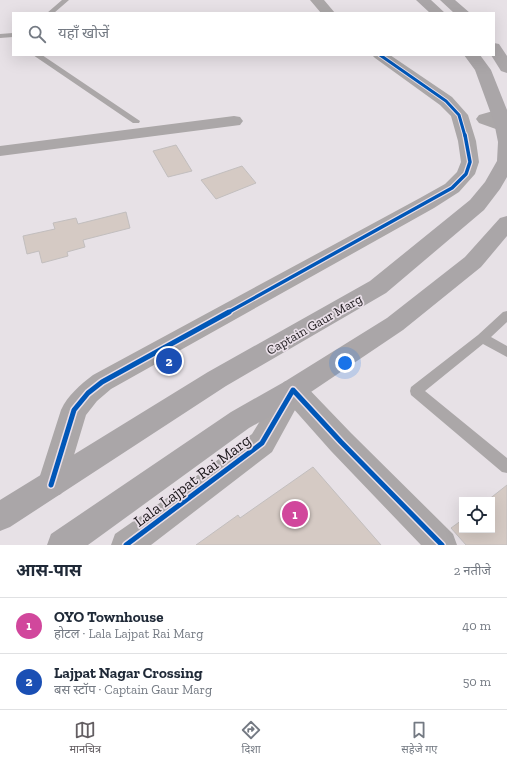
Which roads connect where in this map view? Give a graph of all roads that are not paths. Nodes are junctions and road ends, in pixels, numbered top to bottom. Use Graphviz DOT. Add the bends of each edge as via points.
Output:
graph roads {
  1 [pos="66,0"];
  2 [pos="317,0"];
  3 [pos="422,0"];
  4 [pos="448,0"];
  5 [pos="51,12"];
  6 [pos="327,12"];
  7 [pos="437,12"];
  8 [pos="463,12"];
  9 [pos="495,49"];
  10 [pos="38,56"];
  11 [pos="381,56"];
  12 [pos="473,56"];
  13 [pos="507,68"];
  14 [pos="459,115"];
  15 [pos="136,121"];
  16 [pos="234,121"];
  17 [pos="501,121"];
  18 [pos="0,151"];
  19 [pos="507,223"];
  20 [pos="507,315"];
  21 [pos="482,338"];
  22 [pos="507,352"];
  23 [pos="293,390"];
  24 [pos="507,467"];
  25 [pos="51,485"];
  26 [pos="0,517"];
  27 [pos="62,545"];
  28 [pos="126,545"];
  29 [pos="442,545"];
  1 -- 5 [label="lane"];
  2 -- 6 [label="street"];
  3 -- 7 [label="main road"];
  4 -- 8 [label="main road"];
  9 -- 13 [label="main road"];
  10 -- 15 [label="lane"];
  11 -- 14 [label="street" via="446,101"];
  12 -- 17 [label="main road, Captain Gaur Marg" via="483,70"];
  14 -- 17 [label="street"];
  14 -- 25 [label="street" via="470,162 466,174 452,188 102,382 88,393 74,410"];
  16 -- 18 [label="street"];
  17 -- 25 [label="main road, Captain Gaur Marg" via="507,142 506,161 493,185 477,205 378,287 217,378"];
  19 -- 23 [label="main road" via="473,262 395,324"];
  20 -- 21 [label="lane"];
  21 -- 22 [label="lane"];
  21 -- 24 [label="lane" via="416,391"];
  23 -- 27 [label="main road" via="240,420"];
  23 -- 28 [label="street, Lala Lajpat Rai Marg" via="262,442"];
  23 -- 29 [label="street"];
  25 -- 26 [label="main road, Captain Gaur Marg"];
}
